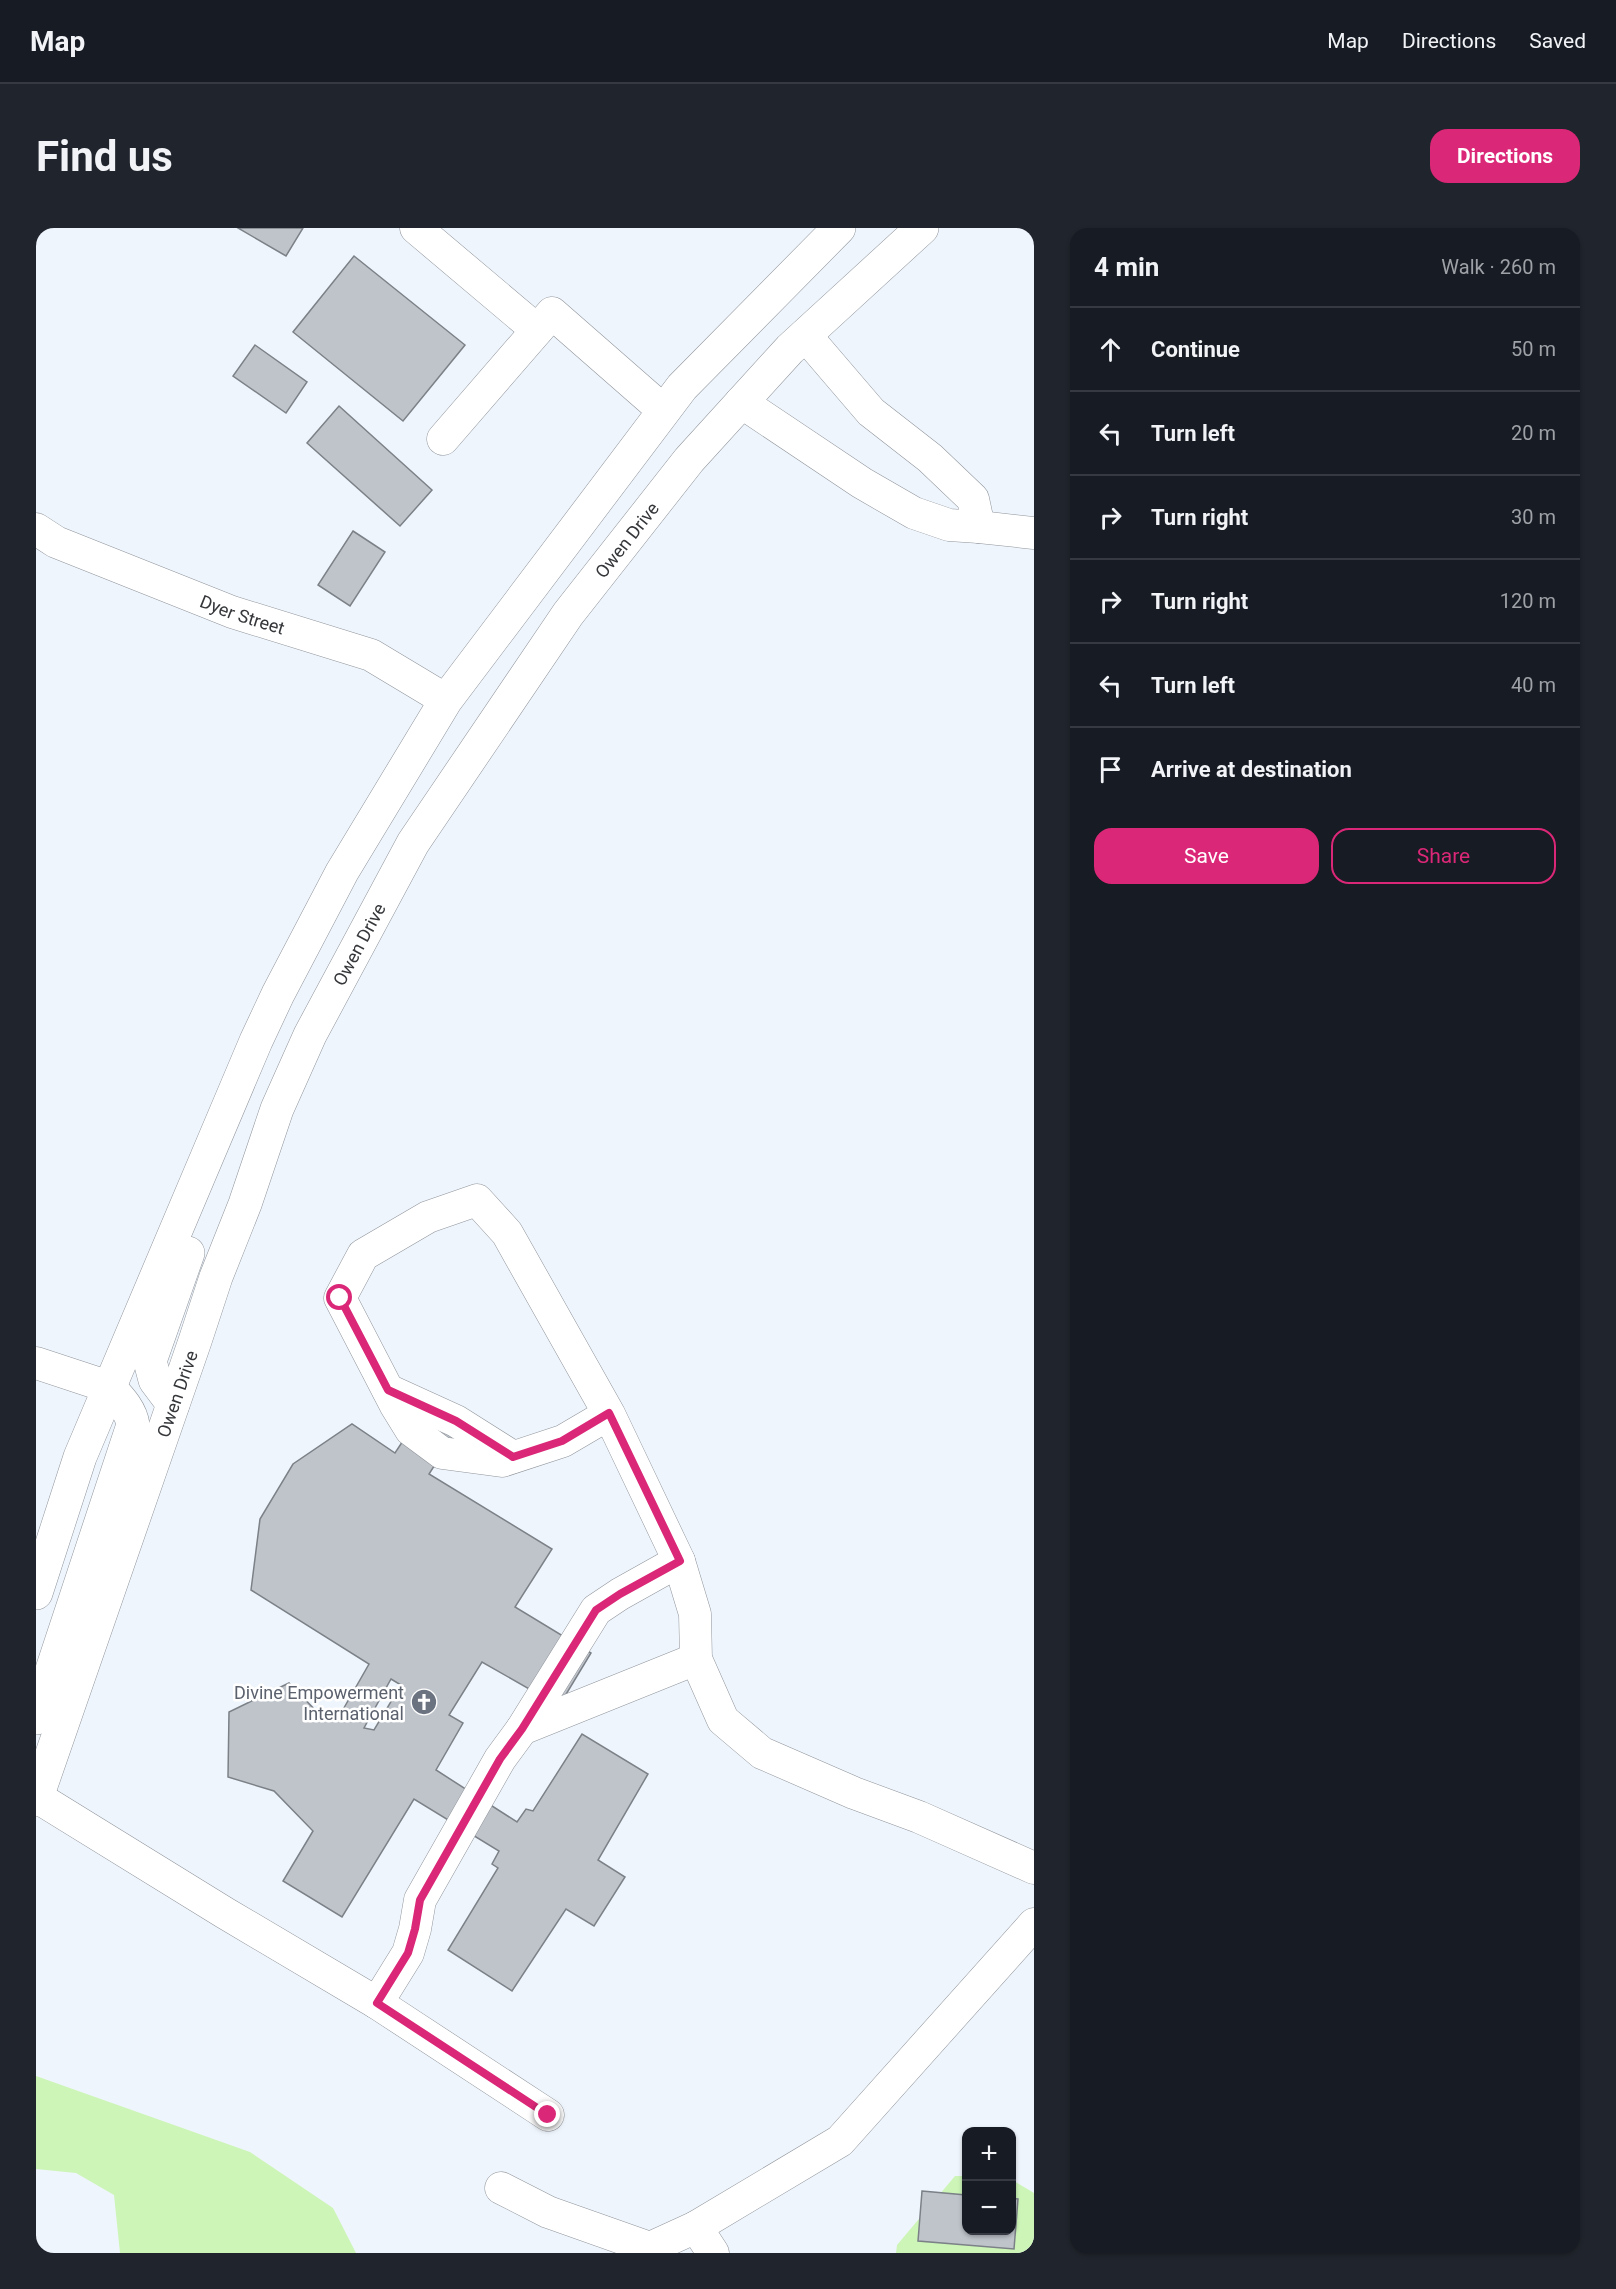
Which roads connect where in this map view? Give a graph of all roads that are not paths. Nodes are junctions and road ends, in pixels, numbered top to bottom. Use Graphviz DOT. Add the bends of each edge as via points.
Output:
graph roads {
  1 [pos="416,228"];
  2 [pos="839,228"];
  3 [pos="922,228"];
  4 [pos="537,330"];
  5 [pos="805,335"];
  6 [pos="741,402"];
  7 [pos="664,411"];
  8 [pos="444,439"];
  9 [pos="979,527"];
  10 [pos="36,529"];
  11 [pos="1034,533"];
  12 [pos="446,700"];
  13 [pos="256,1041"];
  14 [pos="36,1363"];
  15 [pos="109,1387"];
  16 [pos="173,1404"];
  17 [pos="609,1413"];
  18 [pos="680,1561"];
  19 [pos="36,1593"];
  20 [pos="696,1659"];
  21 [pos="36,1718"];
  22 [pos="522,1729"];
  23 [pos="36,1797"];
  24 [pos="1034,1868"];
  25 [pos="1034,1924"];
  26 [pos="377,2003"];
  27 [pos="548,2115"];
  28 [pos="501,2188"];
  29 [pos="696,2227"];
  30 [pos="713,2253"];
  1 -- 4 [label="street"];
  2 -- 7 [label="highway" via="682,387"];
  3 -- 5 [label="highway, Owen Drive"];
  4 -- 7 [label="street" via="552,313"];
  4 -- 8 [label="street"];
  5 -- 6 [label="highway, Owen Drive"];
  5 -- 9 [label="street" via="871,412 930,458 973,499"];
  6 -- 9 [label="street" via="914,513 948,525"];
  6 -- 16 [label="highway, Owen Drive" via="689,460 568,614 412,843 310,1035 277,1109"];
  7 -- 12 [label="highway"];
  9 -- 11 [label="street"];
  10 -- 12 [label="street, Dyer Street" via="56,542 232,612 371,655"];
  12 -- 13 [label="highway" via="342,872"];
  13 -- 15 [label="highway"];
  13 -- 16 [label="highway" via="240,1123 150,1361 155,1380"];
  14 -- 15 [label="street"];
  15 -- 19 [label="highway" via="80,1457"];
  15 -- 21 [label="highway" via="123,1402 133,1425"];
  16 -- 23 [label="highway, Owen Drive"];
  17 -- 17 [label="street" via="507,1233 477,1200 428,1217 363,1255 340,1298 388,1390 456,1421 513,1457 562,1441"];
  17 -- 18 [label="street"];
  18 -- 20 [label="street" via="695,1614"];
  18 -- 22 [label="street" via="596,1610"];
  20 -- 22 [label="street"];
  20 -- 24 [label="street" via="723,1720 762,1753"];
  22 -- 26 [label="street" via="500,1759 420,1900 408,1953"];
  23 -- 26 [label="street"];
  25 -- 29 [label="street" via="840,2141"];
  26 -- 27 [label="street"];
  28 -- 29 [label="street" via="548,2212 650,2248"];
  29 -- 30 [label="street"];
}
